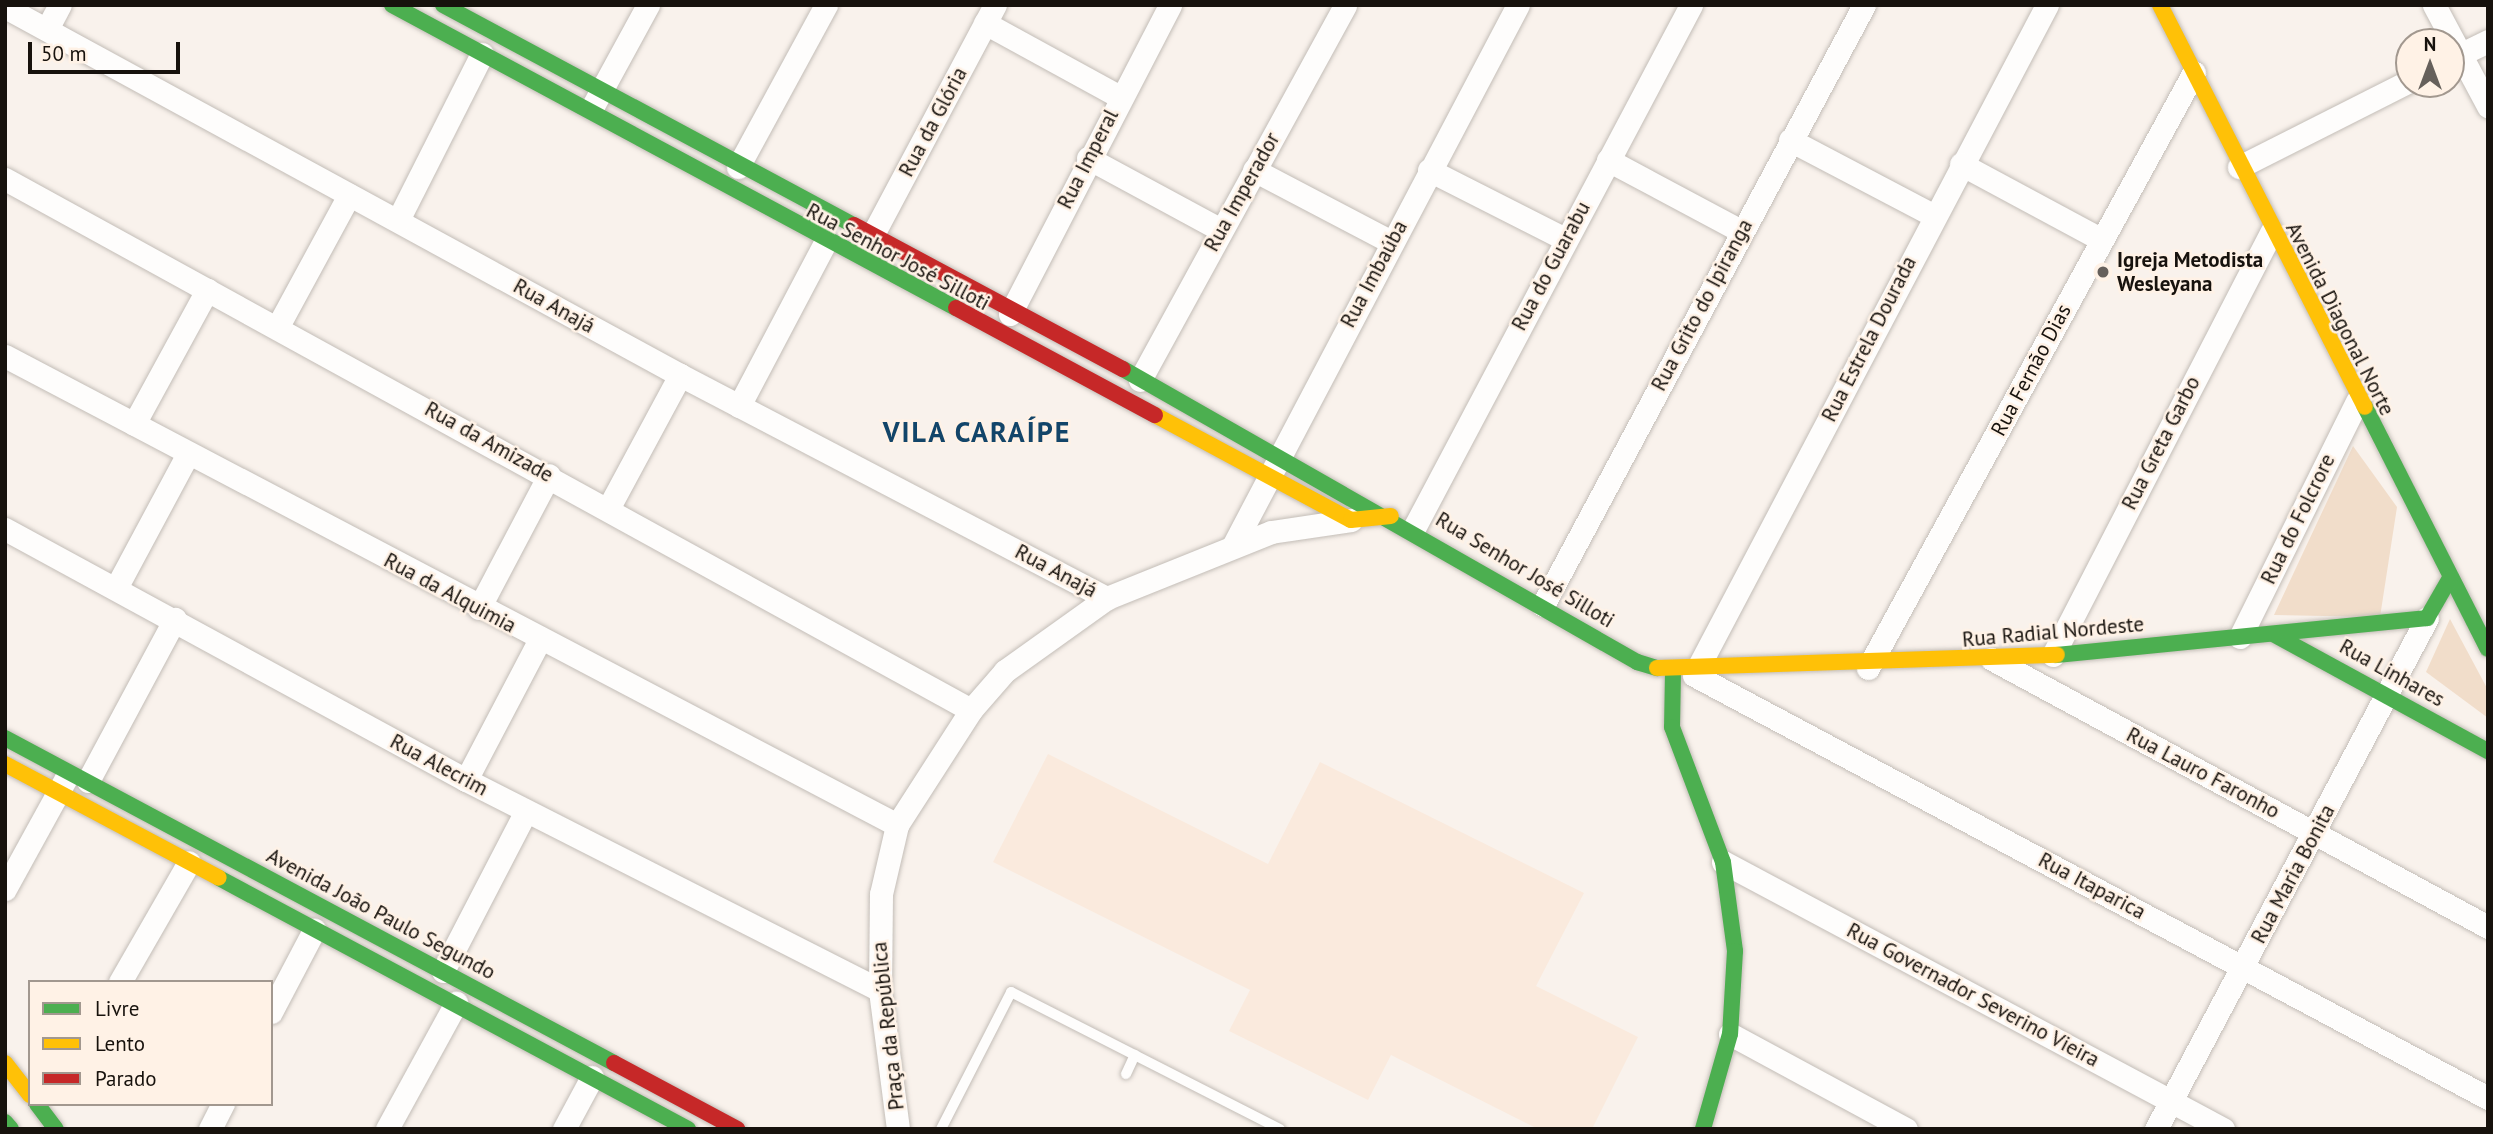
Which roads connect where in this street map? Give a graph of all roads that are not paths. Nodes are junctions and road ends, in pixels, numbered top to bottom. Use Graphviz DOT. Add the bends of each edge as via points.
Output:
graph roads {
  1 [pos="60,5"];
  2 [pos="392,5"];
  3 [pos="443,5"];
  4 [pos="648,5"];
  5 [pos="826,5"];
  6 [pos="1170,5"];
  7 [pos="1345,5"];
  8 [pos="1518,5"];
  9 [pos="1691,5"];
  10 [pos="1864,5"];
  11 [pos="2047,5"];
  12 [pos="2161,5"];
  13 [pos="2434,5"];
  14 [pos="5,7"];
  15 [pos="475,13"];
  16 [pos="990,14"];
  17 [pos="2443,28"];
  18 [pos="47,29"];
  19 [pos="2488,41"];
  20 [pos="2465,52"];
  21 [pos="482,54"];
  22 [pos="2194,72"];
  23 [pos="2465,72"];
  24 [pos="2395,88"];
  25 [pos="601,92"];
  26 [pos="1120,97"];
  27 [pos="2488,106"];
  28 [pos="590,113"];
  29 [pos="1790,140"];
  30 [pos="1088,158"];
  31 [pos="1608,160"];
  32 [pos="1961,164"];
  33 [pos="738,167"];
  34 [pos="2239,167"];
  35 [pos="1254,170"];
  36 [pos="1429,170"];
  37 [pos="5,178"];
  38 [pos="349,195"];
  39 [pos="1933,215"];
  40 [pos="398,220"];
  41 [pos="1221,230"];
  42 [pos="1741,231"];
  43 [pos="2272,232"];
  44 [pos="871,239"];
  45 [pos="1565,239"];
  46 [pos="2100,239"];
  47 [pos="1391,242"];
  48 [pos="825,243"];
  49 [pos="207,290"];
  50 [pos="1010,314"];
  51 [pos="278,326"];
  52 [pos="5,356"];
  53 [pos="680,375"];
  54 [pos="1140,380"];
  55 [pos="2357,401"];
  56 [pos="739,406"];
  57 [pos="134,424"];
  58 [pos="1280,453"];
  59 [pos="188,454"];
  60 [pos="549,475"];
  61 [pos="1268,476"];
  62 [pos="609,507"];
  63 [pos="1391,516"];
  64 [pos="1351,520"];
  65 [pos="1415,528"];
  66 [pos="5,529"];
  67 [pos="1234,544"];
  68 [pos="2450,578"];
  69 [pos="117,588"];
  70 [pos="1108,598"];
  71 [pos="1543,605"];
  72 [pos="479,608"];
  73 [pos="2427,618"];
  74 [pos="175,620"];
  75 [pos="2275,635"];
  76 [pos="2240,636"];
  77 [pos="539,640"];
  78 [pos="2488,649"];
  79 [pos="2053,655"];
  80 [pos="1992,659"];
  81 [pos="1637,662"];
  82 [pos="1868,668"];
  83 [pos="1684,674"];
  84 [pos="2389,691"];
  85 [pos="971,710"];
  86 [pos="5,738"];
  87 [pos="2488,751"];
  88 [pos="5,764"];
  89 [pos="79,776"];
  90 [pos="466,780"];
  91 [pos="58,792"];
  92 [pos="526,811"];
  93 [pos="897,825"];
  94 [pos="2315,834"];
  95 [pos="190,862"];
  96 [pos="1723,862"];
  97 [pos="5,889"];
  98 [pos="2488,926"];
  99 [pos="314,930"];
  100 [pos="2244,967"];
  101 [pos="443,971"];
  102 [pos="121,980"];
  103 [pos="880,990"];
  104 [pos="456,1003"];
  105 [pos="273,1008"];
  106 [pos="1730,1034"];
  107 [pos="1135,1055"];
  108 [pos="5,1063"];
  109 [pos="1126,1074"];
  110 [pos="592,1077"];
  111 [pos="28,1092"];
  112 [pos="2488,1098"];
  113 [pos="2171,1102"];
  114 [pos="222,1106"];
  115 [pos="5,1122"];
  116 [pos="11,1129"];
  117 [pos="210,1129"];
  118 [pos="387,1129"];
  119 [pos="564,1129"];
  120 [pos="688,1129"];
  121 [pos="737,1129"];
  122 [pos="898,1129"];
  123 [pos="941,1129"];
  124 [pos="1280,1129"];
  125 [pos="1703,1129"];
  126 [pos="1906,1129"];
  127 [pos="2156,1129"];
  128 [pos="2223,1129"];
  1 -- 18 [label="street"];
  2 -- 21 [label="street, Rua Senhor José Silloti"];
  3 -- 15 [label="street, Rua Senhor José Silloti"];
  4 -- 25 [label="street"];
  5 -- 33 [label="street"];
  6 -- 26 [label="street, Rua Imperal"];
  7 -- 35 [label="street, Rua Imperador"];
  8 -- 36 [label="street, Rua Imbaúba"];
  9 -- 31 [label="street, Rua do Guarabu"];
  10 -- 29 [label="street, Rua Grito do Ipiranga"];
  11 -- 32 [label="street, Rua Estrela Dourada"];
  12 -- 22 [label="street, Avenida Diagonal Norte"];
  13 -- 17 [label="street"];
  14 -- 18 [label="street, Rua Anajá"];
  15 -- 25 [label="street, Rua Senhor José Silloti"];
  16 -- 26 [label="street"];
  16 -- 44 [label="street, Rua da Glória"];
  18 -- 38 [label="street, Rua Anajá"];
  19 -- 20 [label="street"];
  21 -- 28 [label="street, Rua Senhor José Silloti"];
  21 -- 40 [label="street"];
  22 -- 34 [label="street, Avenida Diagonal Norte"];
  22 -- 46 [label="street, Rua Fernão Dias"];
  23 -- 27 [label="street"];
  24 -- 34 [label="street"];
  25 -- 28 [label="street"];
  25 -- 33 [label="street, Rua Senhor José Silloti"];
  26 -- 30 [label="street, Rua Imperal"];
  28 -- 48 [label="street, Rua Senhor José Silloti"];
  29 -- 39 [label="street"];
  29 -- 42 [label="street, Rua Grito do Ipiranga"];
  30 -- 41 [label="street"];
  30 -- 50 [label="street, Rua Imperal"];
  31 -- 42 [label="street"];
  31 -- 45 [label="street, Rua do Guarabu"];
  32 -- 39 [label="street, Rua Estrela Dourada"];
  32 -- 46 [label="street"];
  33 -- 44 [label="street, Rua Senhor José Silloti"];
  34 -- 43 [label="street, Avenida Diagonal Norte"];
  35 -- 41 [label="street, Rua Imperador"];
  35 -- 47 [label="street"];
  36 -- 45 [label="street"];
  36 -- 47 [label="street, Rua Imbaúba"];
  37 -- 49 [label="street, Rua da Amizade"];
  38 -- 40 [label="street, Rua Anajá"];
  38 -- 51 [label="street"];
  39 -- 83 [label="street, Rua Estrela Dourada"];
  40 -- 53 [label="street, Rua Anajá"];
  41 -- 54 [label="street, Rua Imperador"];
  42 -- 71 [label="street, Rua Grito do Ipiranga"];
  43 -- 55 [label="street, Avenida Diagonal Norte"];
  43 -- 79 [label="street, Rua Greta Garbo"];
  44 -- 50 [label="street, Rua Senhor José Silloti"];
  45 -- 65 [label="street, Rua do Guarabu"];
  46 -- 82 [label="street, Rua Fernão Dias"];
  47 -- 58 [label="street, Rua Imbaúba"];
  48 -- 56 [label="street"];
  48 -- 61 [label="street, Rua Senhor José Silloti"];
  49 -- 51 [label="street, Rua da Amizade"];
  49 -- 57 [label="street"];
  50 -- 54 [label="street, Rua Senhor José Silloti"];
  51 -- 60 [label="street, Rua da Amizade"];
  52 -- 57 [label="street, Rua da Alquimia"];
  53 -- 56 [label="street, Rua Anajá"];
  53 -- 62 [label="street"];
  54 -- 58 [label="street, Rua Senhor José Silloti"];
  55 -- 68 [label="street, Avenida Diagonal Norte"];
  55 -- 76 [label="street, Rua do Folcrore"];
  56 -- 70 [label="street, Rua Anajá"];
  57 -- 59 [label="street, Rua da Alquimia"];
  58 -- 61 [label="street, Rua Imbaúba"];
  58 -- 63 [label="street, Rua Senhor José Silloti"];
  59 -- 69 [label="street"];
  59 -- 72 [label="street, Rua da Alquimia"];
  60 -- 62 [label="street, Rua da Amizade"];
  60 -- 72 [label="street"];
  61 -- 64 [label="street, Rua Senhor José Silloti"];
  61 -- 67 [label="street, Rua Imbaúba"];
  62 -- 85 [label="street, Rua da Amizade"];
  63 -- 64 [label="street"];
  63 -- 65 [label="street, Rua Senhor José Silloti"];
  64 -- 67 [label="street, Praça da República"];
  65 -- 71 [label="street, Rua Senhor José Silloti"];
  66 -- 69 [label="street, Rua Alecrim"];
  67 -- 70 [label="street, Praça da República"];
  68 -- 73 [label="street"];
  68 -- 78 [label="street, Avenida Diagonal Norte"];
  69 -- 74 [label="street, Rua Alecrim"];
  70 -- 85 [label="street, Praça da República" via="1005,671"];
  71 -- 81 [label="street, Rua Senhor José Silloti"];
  72 -- 77 [label="street, Rua da Alquimia"];
  73 -- 75 [label="street, Rua Radial Nordeste"];
  73 -- 84 [label="street, Rua Maria Bonita"];
  74 -- 89 [label="street"];
  74 -- 90 [label="street, Rua Alecrim"];
  75 -- 76 [label="street, Rua Radial Nordeste"];
  75 -- 84 [label="street, Rua Linhares"];
  76 -- 79 [label="street, Rua Radial Nordeste"];
  77 -- 90 [label="street"];
  77 -- 93 [label="street, Rua da Alquimia"];
  79 -- 80 [label="street, Rua Radial Nordeste"];
  80 -- 82 [label="street, Rua Radial Nordeste"];
  80 -- 94 [label="street, Rua Lauro Faronho"];
  81 -- 83 [label="street, Rua Radial Nordeste"];
  82 -- 83 [label="street, Rua Radial Nordeste"];
  83 -- 96 [label="street" via="1672,727"];
  83 -- 100 [label="street, Rua Itaparica"];
  84 -- 87 [label="street, Rua Linhares"];
  84 -- 94 [label="street, Rua Maria Bonita"];
  85 -- 93 [label="street, Praça da República"];
  86 -- 89 [label="street, Avenida João Paulo Segundo"];
  88 -- 91 [label="street, Avenida João Paulo Segundo"];
  89 -- 91 [label="street"];
  89 -- 101 [label="street, Avenida João Paulo Segundo"];
  90 -- 92 [label="street, Rua Alecrim"];
  91 -- 95 [label="street, Avenida João Paulo Segundo"];
  91 -- 97 [label="street"];
  92 -- 101 [label="street"];
  92 -- 103 [label="street, Rua Alecrim"];
  93 -- 103 [label="street, Praça da República" via="881,894"];
  94 -- 98 [label="street, Rua Lauro Faronho"];
  94 -- 100 [label="street, Rua Maria Bonita"];
  95 -- 99 [label="street, Avenida João Paulo Segundo"];
  95 -- 102 [label="street"];
  96 -- 106 [label="street" via="1735,951"];
  96 -- 113 [label="street, Rua Governador Severino Vieira"];
  99 -- 104 [label="street, Avenida João Paulo Segundo"];
  99 -- 105 [label="street"];
  100 -- 112 [label="street, Rua Itaparica"];
  100 -- 113 [label="street, Rua Maria Bonita"];
  101 -- 121 [label="street, Avenida João Paulo Segundo"];
  103 -- 122 [label="street, Praça da República"];
  104 -- 110 [label="street, Avenida João Paulo Segundo"];
  104 -- 118 [label="street"];
  106 -- 125 [label="street"];
  106 -- 126 [label="street"];
  107 -- 109 [label="lane"];
  107 -- 123 [label="lane" via="1011,992"];
  107 -- 124 [label="lane"];
  108 -- 111 [label="street"];
  110 -- 119 [label="street"];
  110 -- 120 [label="street, Avenida João Paulo Segundo"];
  113 -- 127 [label="street, Rua Maria Bonita"];
  113 -- 128 [label="street, Rua Governador Severino Vieira"];
  114 -- 117 [label="street"];
  115 -- 116 [label="street"];
}
